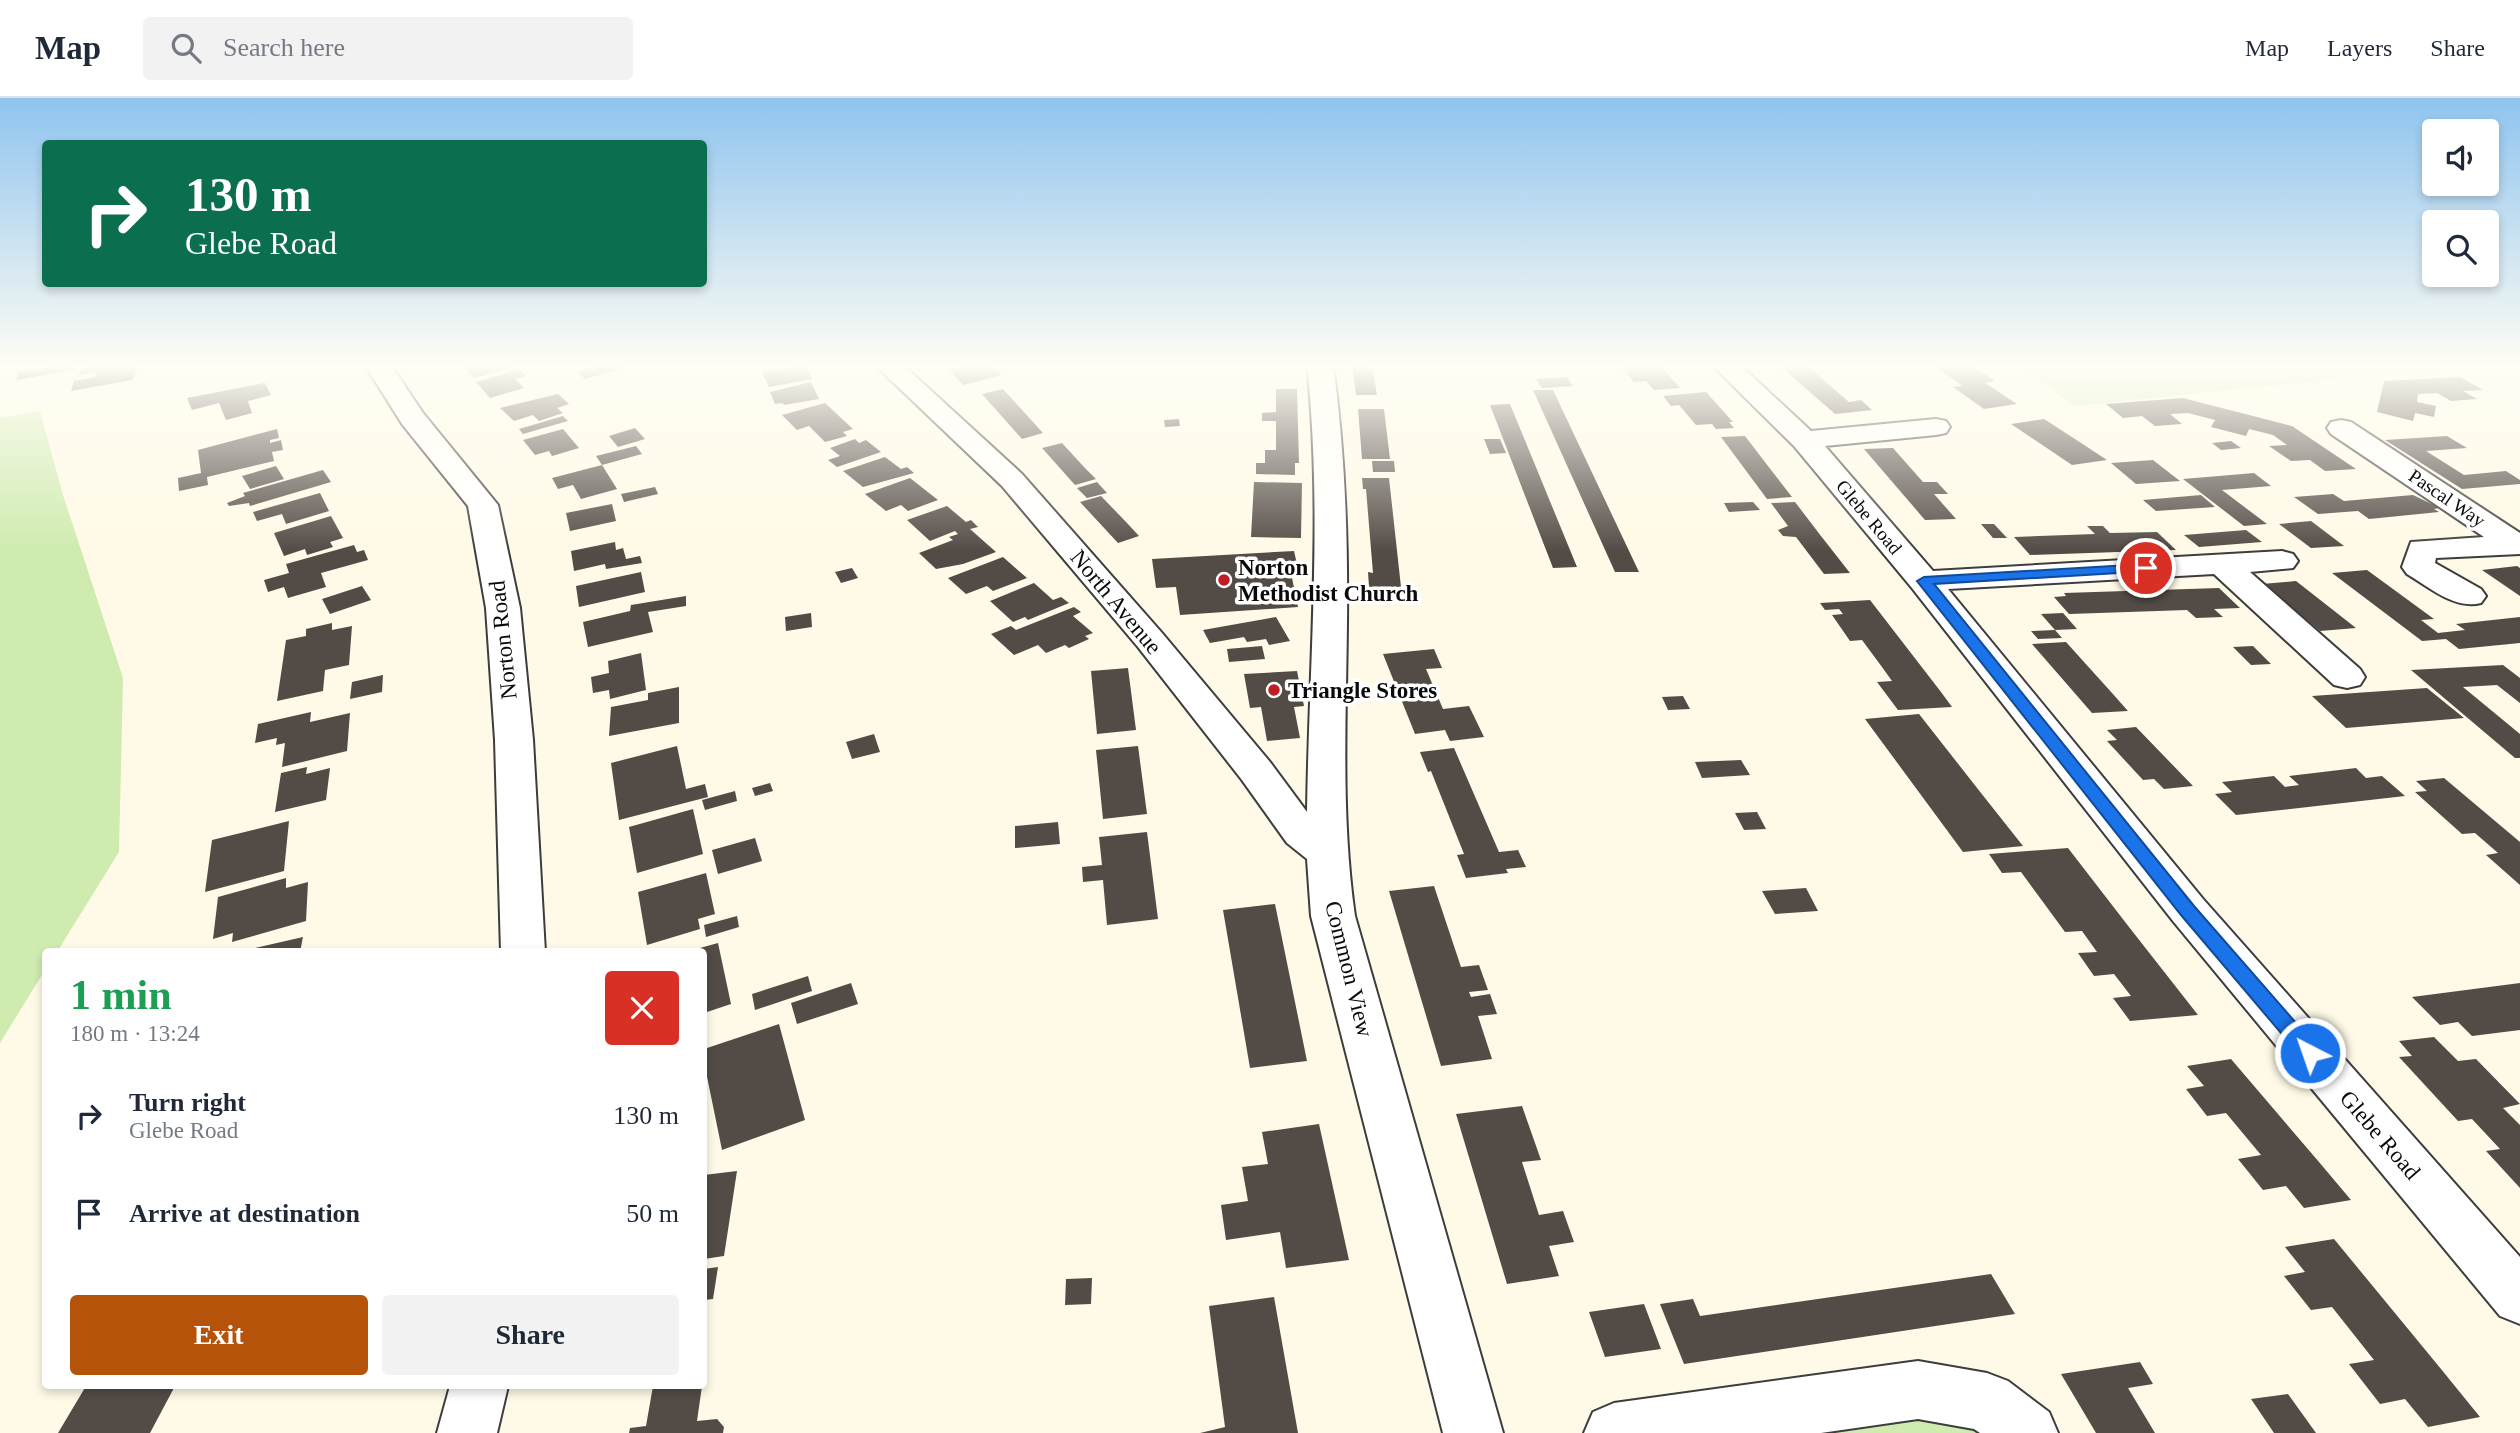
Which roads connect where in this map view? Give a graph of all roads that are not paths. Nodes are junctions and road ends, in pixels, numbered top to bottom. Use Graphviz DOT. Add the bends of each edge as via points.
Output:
graph roads {
  1 [pos="420,427"];
  2 [pos="955,427"];
  3 [pos="1327,427"];
  4 [pos="1791,427"];
  5 [pos="1933,427"];
  6 [pos="2341,428"];
  7 [pos="1804,440"];
  8 [pos="2519,545"];
  9 [pos="2281,561"];
  10 [pos="2221,564"];
  11 [pos="1924,581"];
  12 [pos="2469,596"];
  13 [pos="2347,677"];
  14 [pos="1328,853"];
  15 [pos="523,948"];
  16 [pos="2520,1298"];
  17 [pos="478,1389"];
  18 [pos="467,1433"];
  19 [pos="1473,1433"];
  20 [pos="1614,1433"];
  21 [pos="2028,1433"];
  1 -- 15 [label="street, Norton Road" via="483,505 503,608"];
  2 -- 14 [label="street, North Avenue" via="1012,480 1150,640 1301,833"];
  3 -- 14 [label="street, Common View" via="1331,511"];
  4 -- 7 [label="street, Glebe Road"];
  5 -- 7 [label="street"];
  6 -- 8 [label="street, Pascal Way"];
  7 -- 11 [label="street, Glebe Road"];
  8 -- 12 [label="street, Pascal Way" via="2422,549 2418,567"];
  9 -- 10 [label="street"];
  10 -- 11 [label="street"];
  10 -- 13 [label="street"];
  11 -- 16 [label="street, Glebe Road" via="2188,910"];
  14 -- 19 [label="street, Common View" via="1333,916"];
  17 -- 18 [label="street"];
  20 -- 21 [label="street" via="1918,1390 1987,1402"];
}
